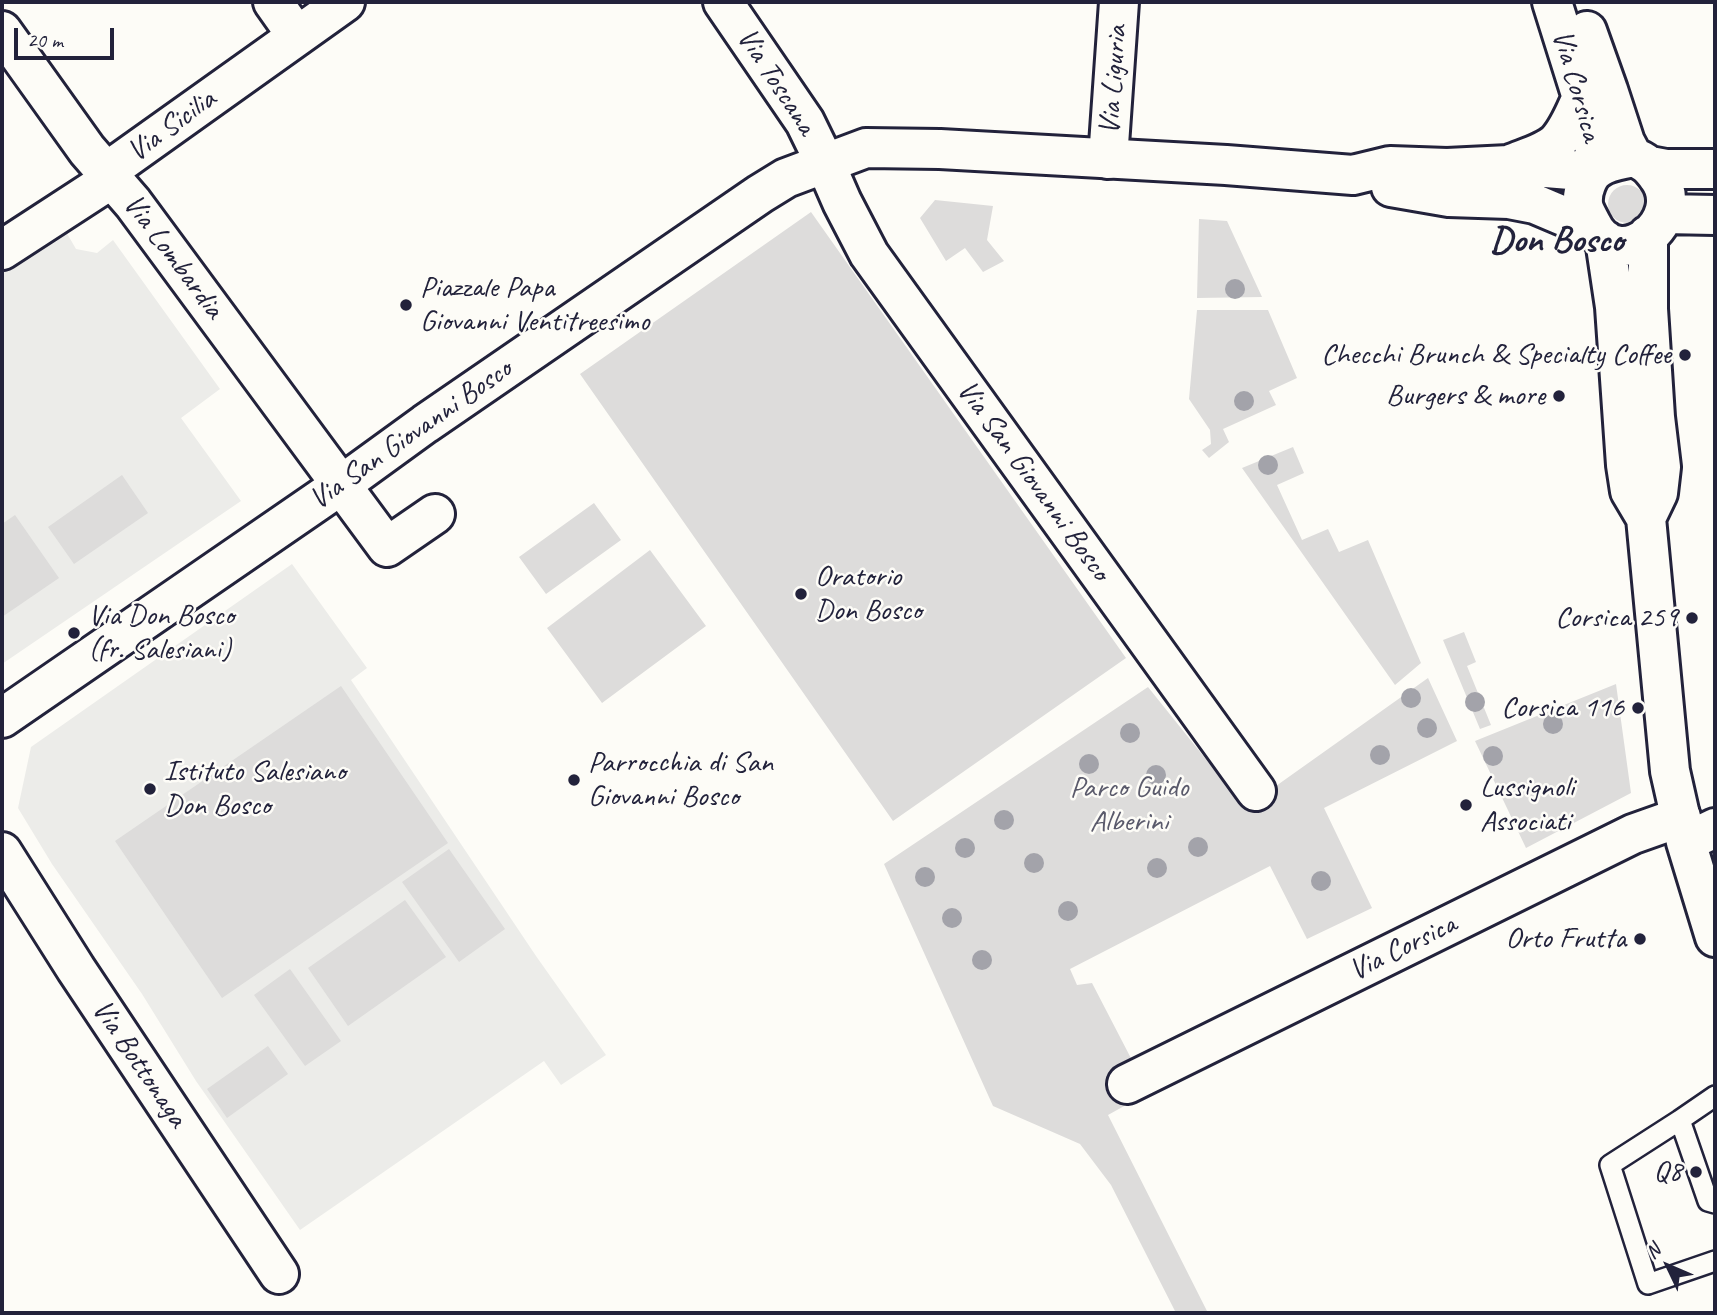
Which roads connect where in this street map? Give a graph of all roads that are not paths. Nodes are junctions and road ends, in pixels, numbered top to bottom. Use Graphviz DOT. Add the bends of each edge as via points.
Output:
graph roads {
  1 [pos="274,2"];
  2 [pos="345,2"];
  3 [pos="723,2"];
  4 [pos="1119,2"];
  5 [pos="1552,2"];
  6 [pos="1576,2"];
  7 [pos="2,32"];
  8 [pos="297,36"];
  9 [pos="1582,97"];
  10 [pos="1108,159"];
  11 [pos="1642,162"];
  12 [pos="825,163"];
  13 [pos="1509,165"];
  14 [pos="1715,169"];
  15 [pos="1595,170"];
  16 [pos="110,175"];
  17 [pos="1353,175"];
  18 [pos="1715,215"];
  19 [pos="1656,225"];
  20 [pos="1600,235"];
  21 [pos="2,250"];
  22 [pos="341,485"];
  23 [pos="435,514"];
  24 [pos="1646,518"];
  25 [pos="2,718"];
  26 [pos="1256,791"];
  27 [pos="1694,829"];
  28 [pos="2,852"];
  29 [pos="1715,937"];
  30 [pos="1127,1084"];
  31 [pos="1715,1096"];
  32 [pos="1680,1120"];
  33 [pos="1715,1203"];
  34 [pos="1715,1261"];
  35 [pos="279,1274"];
  1 -- 8 [label="street"];
  2 -- 8 [label="street, Via Sicilia"];
  3 -- 12 [label="street, Via Toscana" via="805,122"];
  4 -- 10 [label="street, Via Liguria"];
  5 -- 9 [label="street, Via Corsica"];
  6 -- 11 [label="street, Via Corsica" via="1625,142"];
  7 -- 16 [label="street, Via Lombardia"];
  8 -- 16 [label="street, Via Sicilia" via="122,161"];
  9 -- 13 [label="street" via="1556,143"];
  9 -- 15 [label="street, Via Corsica"];
  10 -- 12 [label="street, Via San Giovanni Bosco" via="866,148"];
  10 -- 17 [label="street, Via San Giovanni Bosco"];
  11 -- 14 [label="street" via="1666,169"];
  11 -- 15 [label="street" via="1605,164"];
  11 -- 19 [label="street" via="1665,188 1667,198"];
  12 -- 22 [label="street, Via San Giovanni Bosco" via="760,194"];
  12 -- 26 [label="street, Via San Giovanni Bosco" via="869,254"];
  13 -- 15 [label="street, Via San Giovanni Bosco"];
  13 -- 17 [label="street, Via San Giovanni Bosco" via="1391,166"];
  15 -- 20 [label="street" via="1587,181 1583,204"];
  16 -- 21 [label="street, Via Sicilia" via="99,187"];
  16 -- 22 [label="street, Via Lombardia"];
  17 -- 20 [label="street, Via San Giovanni Bosco" via="1377,185 1449,197 1535,204"];
  18 -- 19 [label="street"];
  19 -- 20 [label="street" via="1625,247"];
  19 -- 24 [label="street" via="1648,309 1661,467 1658,493"];
  20 -- 24 [label="street" via="1615,307 1630,491"];
  22 -- 23 [label="street, Via Lombardia" via="387,547"];
  22 -- 25 [label="street, Via San Giovanni Bosco"];
  24 -- 27 [label="street" via="1670,771"];
  27 -- 29 [label="street"];
  27 -- 30 [label="street, Via Corsica" via="1633,834"];
  28 -- 35 [label="street, Via Bottonaga"];
  31 -- 32 [label="lane"];
  32 -- 33 [label="lane" via="1708,1201"];
  32 -- 34 [label="lane" via="1610,1165 1648,1284"];
}
